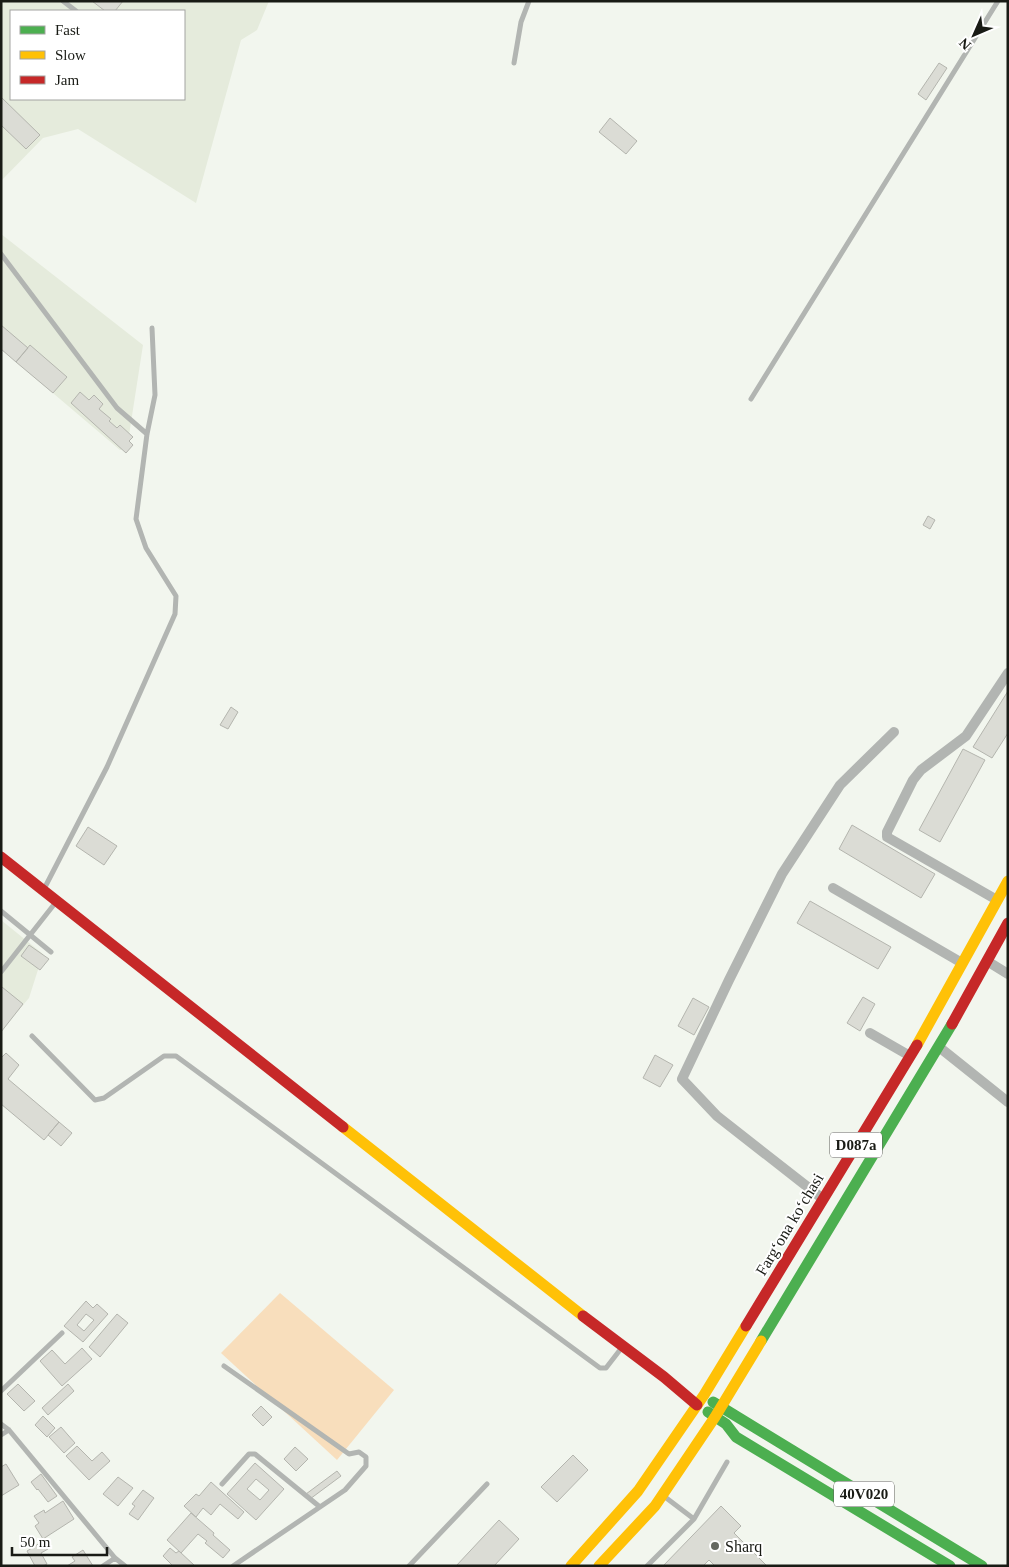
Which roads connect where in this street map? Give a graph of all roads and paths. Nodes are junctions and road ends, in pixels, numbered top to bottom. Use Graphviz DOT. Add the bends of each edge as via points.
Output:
graph roads {
  1 [pos="63,1"];
  2 [pos="529,1"];
  3 [pos="998,1"];
  4 [pos="75,10"];
  5 [pos="514,63"];
  6 [pos="1,254"];
  7 [pos="152,328"];
  8 [pos="751,399"];
  9 [pos="147,434"];
  10 [pos="1008,673"];
  11 [pos="894,732"];
  12 [pos="1,856"];
  13 [pos="1008,881"];
  14 [pos="833,888"];
  15 [pos="44,890"];
  16 [pos="58,900"];
  17 [pos="997,900"];
  18 [pos="1,911"];
  19 [pos="1008,923"];
  20 [pos="31,936"];
  21 [pos="51,952"];
  22 [pos="986,961"];
  23 [pos="962,964"];
  24 [pos="1,972"];
  25 [pos="1008,974"];
  26 [pos="870,1033"];
  27 [pos="32,1036"];
  28 [pos="939,1047"];
  29 [pos="910,1056"];
  30 [pos="1008,1102"];
  31 [pos="823,1199"];
  32 [pos="62,1333"];
  33 [pos="623,1346"];
  34 [pos="224,1366"];
  35 [pos="1,1392"];
  36 [pos="701,1400"];
  37 [pos="718,1412"];
  38 [pos="1,1424"];
  39 [pos="9,1430"];
  40 [pos="1,1435"];
  41 [pos="727,1462"];
  42 [pos="222,1484"];
  43 [pos="486,1484"];
  44 [pos="663,1495"];
  45 [pos="320,1507"];
  46 [pos="694,1519"];
  47 [pos="115,1558"];
  48 [pos="103,1566"];
  49 [pos="125,1566"];
  50 [pos="233,1566"];
  51 [pos="409,1566"];
  52 [pos="571,1566"];
  53 [pos="599,1566"];
  54 [pos="647,1566"];
  55 [pos="950,1566"];
  56 [pos="982,1566"];
  1 -- 4 [label="lane"];
  2 -- 5 [label="lane" via="521,22"];
  3 -- 8 [label="lane"];
  6 -- 9 [label="lane" via="117,408"];
  7 -- 9 [label="lane" via="155,395"];
  9 -- 15 [label="lane" via="136,519 146,548 176,596 175,614 107,767"];
  10 -- 17 [label="street" via="966,736 920,770 887,832 887,837"];
  11 -- 31 [label="street" via="840,785 782,874 682,1079 717,1116"];
  12 -- 15 [label="main road"];
  13 -- 17 [label="main road, Fargʻona koʻchasi / D087a"];
  14 -- 23 [label="street"];
  15 -- 16 [label="main road"];
  16 -- 20 [label="lane"];
  16 -- 33 [label="main road"];
  17 -- 23 [label="main road, Fargʻona koʻchasi / D087a"];
  18 -- 20 [label="lane"];
  19 -- 22 [label="main road, D087a"];
  20 -- 21 [label="lane"];
  20 -- 24 [label="lane"];
  22 -- 25 [label="street"];
  22 -- 28 [label="main road, D087a"];
  23 -- 29 [label="main road, Fargʻona koʻchasi / D087a"];
  26 -- 29 [label="street"];
  27 -- 33 [label="lane" via="95,1100 104,1098 164,1056 176,1056 600,1368 606,1368"];
  28 -- 30 [label="street"];
  28 -- 37 [label="main road, D087a"];
  29 -- 31 [label="main road, Fargʻona koʻchasi / D087a"];
  31 -- 36 [label="main road, Fargʻona koʻchasi / D087a"];
  32 -- 35 [label="lane"];
  33 -- 36 [label="main road"];
  34 -- 45 [label="lane" via="349,1454 359,1452 366,1457 366,1466 345,1490"];
  36 -- 37 [label="main road, 40V020"];
  36 -- 52 [label="main road, Fargʻona koʻchasi" via="638,1491"];
  37 -- 44 [label="main road"];
  37 -- 55 [label="main road, 40V020" via="736,1437"];
  37 -- 56 [label="main road, 40V020"];
  38 -- 39 [label="lane"];
  39 -- 40 [label="lane"];
  39 -- 47 [label="lane"];
  41 -- 46 [label="lane"];
  42 -- 45 [label="lane" via="249,1454 255,1454"];
  43 -- 51 [label="lane"];
  44 -- 46 [label="lane"];
  44 -- 53 [label="main road"];
  45 -- 50 [label="lane"];
  46 -- 54 [label="lane"];
  47 -- 48 [label="lane"];
  47 -- 49 [label="lane"];
}
